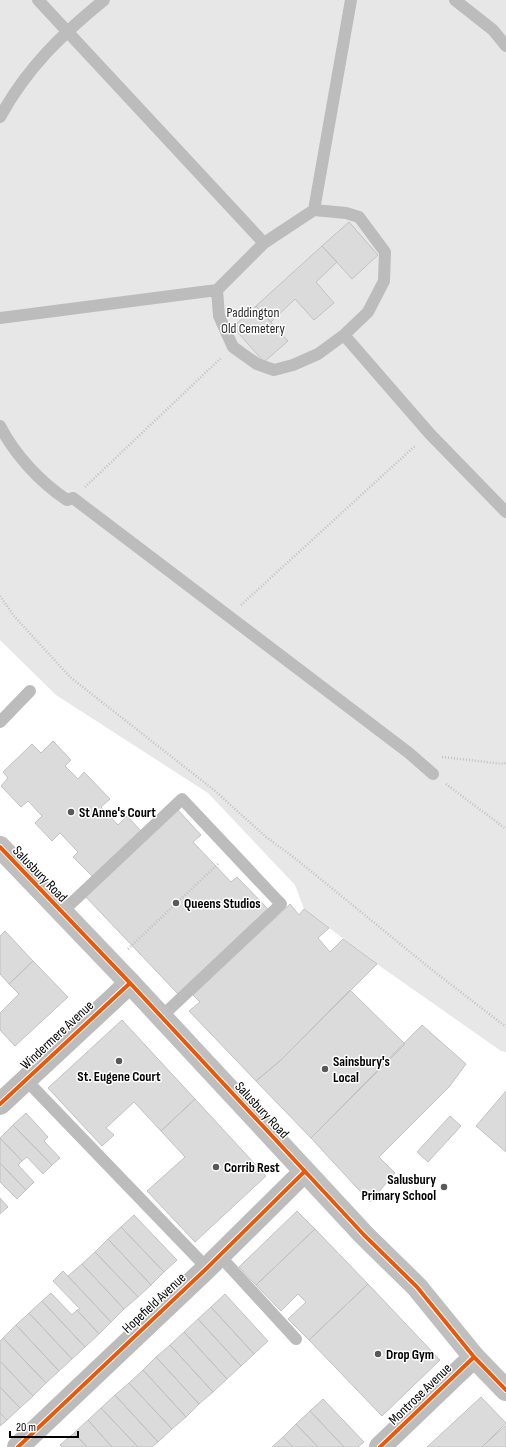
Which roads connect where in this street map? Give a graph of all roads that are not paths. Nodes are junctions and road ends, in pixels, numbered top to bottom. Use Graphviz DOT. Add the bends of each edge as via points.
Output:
graph roads {
  1 [pos="38,0"];
  2 [pos="104,0"];
  3 [pos="351,0"];
  4 [pos="454,0"];
  5 [pos="66,31"];
  6 [pos="506,46"];
  7 [pos="0,117"];
  8 [pos="314,210"];
  9 [pos="264,243"];
  10 [pos="217,290"];
  11 [pos="0,318"];
  12 [pos="344,335"];
  13 [pos="0,426"];
  14 [pos="506,512"];
  15 [pos="30,691"];
  16 [pos="0,722"];
  17 [pos="433,774"];
  18 [pos="0,847"];
  19 [pos="62,912"];
  20 [pos="130,983"];
  21 [pos="161,1017"];
  22 [pos="26,1080"];
  23 [pos="0,1104"];
  24 [pos="304,1172"];
  25 [pos="213,1262"];
  26 [pos="296,1339"];
  27 [pos="474,1357"];
  28 [pos="506,1390"];
  29 [pos="18,1447"];
  30 [pos="380,1447"];
  1 -- 5 [label="lane"];
  2 -- 5 [label="lane"];
  3 -- 8 [label="lane"];
  4 -- 6 [label="lane" via="493,30"];
  5 -- 7 [label="lane" via="14,92"];
  5 -- 9 [label="lane"];
  8 -- 9 [label="lane"];
  8 -- 12 [label="lane" via="359,217 384,252 384,281 368,312"];
  9 -- 10 [label="lane"];
  10 -- 11 [label="lane"];
  10 -- 12 [label="lane" via="219,316 233,347 257,364 274,370 293,365 318,354"];
  12 -- 14 [label="lane" via="430,434"];
  13 -- 17 [label="lane" via="24,460 50,489 67,500 73,498 135,544"];
  15 -- 16 [label="lane"];
  18 -- 19 [label="street, Salusbury Road"];
  19 -- 20 [label="street, Salusbury Road"];
  19 -- 21 [label="lane" via="182,799 281,904"];
  20 -- 21 [label="street, Salusbury Road"];
  20 -- 22 [label="street, Windermere Avenue"];
  21 -- 24 [label="street, Salusbury Road"];
  22 -- 23 [label="street, Windermere Avenue"];
  22 -- 25 [label="lane"];
  24 -- 25 [label="street, Hopefield Avenue"];
  24 -- 27 [label="street, Salusbury Road" via="417,1287"];
  25 -- 26 [label="lane"];
  25 -- 29 [label="street, Hopefield Avenue"];
  27 -- 28 [label="street, Salusbury Road"];
  27 -- 30 [label="street, Montrose Avenue"];
}
